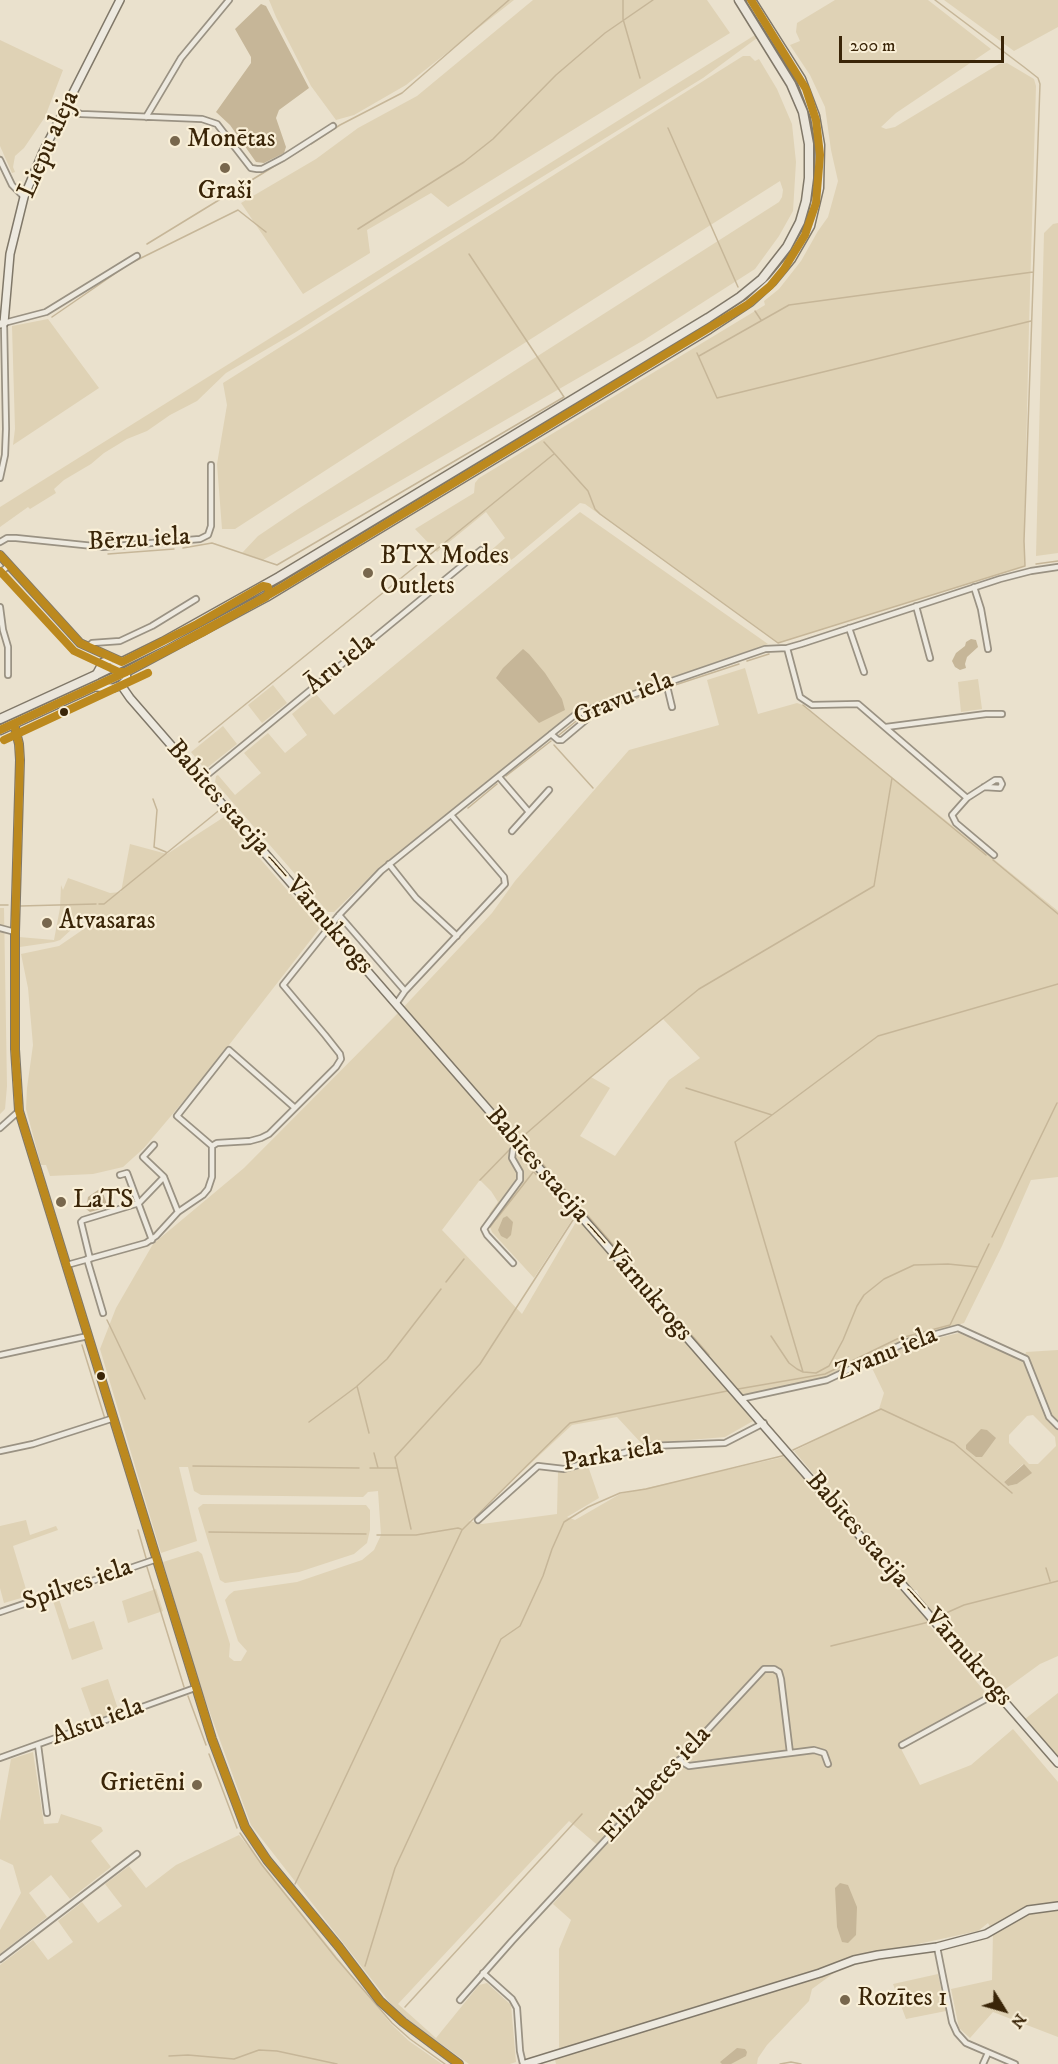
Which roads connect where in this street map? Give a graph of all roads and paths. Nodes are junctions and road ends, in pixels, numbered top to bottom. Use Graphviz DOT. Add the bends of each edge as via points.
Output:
graph roads {
  1 [pos="120,0"];
  2 [pos="229,0"];
  3 [pos="739,0"];
  4 [pos="753,3"];
  5 [pos="65,108"];
  6 [pos="146,117"];
  7 [pos="333,126"];
  8 [pos="0,160"];
  9 [pos="24,197"];
  10 [pos="137,256"];
  11 [pos="2,324"];
  12 [pos="3,403"];
  13 [pos="211,465"];
  14 [pos="0,477"];
  15 [pos="0,542"];
  16 [pos="481,550"];
  17 [pos="0,555"];
  18 [pos="8,566"];
  19 [pos="1058,569"];
  20 [pos="0,573"];
  21 [pos="263,586"];
  22 [pos="974,587"];
  23 [pos="266,597"];
  24 [pos="196,599"];
  25 [pos="916,606"];
  26 [pos="0,607"];
  27 [pos="849,628"];
  28 [pos="787,648"];
  29 [pos="92,649"];
  30 [pos="988,649"];
  31 [pos="930,658"];
  32 [pos="118,660"];
  33 [pos="102,664"];
  34 [pos="126,672"];
  35 [pos="864,672"];
  36 [pos="8,675"];
  37 [pos="96,675"];
  38 [pos="666,682"];
  39 [pos="121,685"];
  40 [pos="95,687"];
  41 [pos="672,707"];
  42 [pos="582,712"];
  43 [pos="1002,714"];
  44 [pos="0,719"];
  45 [pos="14,724"];
  46 [pos="886,727"];
  47 [pos="0,730"];
  48 [pos="551,734"];
  49 [pos="499,777"];
  50 [pos="201,780"];
  51 [pos="984,787"];
  52 [pos="549,790"];
  53 [pos="967,798"];
  54 [pos="530,812"];
  55 [pos="451,815"];
  56 [pos="512,831"];
  57 [pos="994,855"];
  58 [pos="390,864"];
  59 [pos="339,915"];
  60 [pos="329,927"];
  61 [pos="0,928"];
  62 [pos="15,932"];
  63 [pos="458,936"];
  64 [pos="405,991"];
  65 [pos="396,1004"];
  66 [pos="295,1108"];
  67 [pos="19,1111"];
  68 [pos="0,1128"];
  69 [pos="518,1144"];
  70 [pos="154,1145"];
  71 [pos="212,1146"];
  72 [pos="120,1175"];
  73 [pos="164,1177"];
  74 [pos="139,1203"];
  75 [pos="178,1212"];
  76 [pos="152,1240"];
  77 [pos="88,1259"];
  78 [pos="513,1263"];
  79 [pos="67,1265"];
  80 [pos="103,1313"];
  81 [pos="89,1336"];
  82 [pos="0,1355"];
  83 [pos="740,1399"];
  84 [pos="114,1418"];
  85 [pos="764,1423"];
  86 [pos="1058,1426"];
  87 [pos="0,1451"];
  88 [pos="478,1520"];
  89 [pos="157,1559"];
  90 [pos="0,1612"];
  91 [pos="195,1688"];
  92 [pos="997,1693"];
  93 [pos="38,1744"];
  94 [pos="902,1745"];
  95 [pos="790,1753"];
  96 [pos="0,1758"];
  97 [pos="679,1760"];
  98 [pos="1058,1763"];
  99 [pos="828,1764"];
  100 [pos="47,1813"];
  101 [pos="138,1854"];
  102 [pos="1058,1906"];
  103 [pos="937,1947"];
  104 [pos="0,1959"];
  105 [pos="483,1973"];
  106 [pos="460,2000"];
  107 [pos="988,2053"];
  108 [pos="459,2064"];
  109 [pos="524,2064"];
  110 [pos="983,2064"];
  111 [pos="1015,2064"];
  1 -- 5 [label="street, Liepu aleja"];
  2 -- 6 [label="street" via="181,58"];
  3 -- 21 [label="highway" via="791,84 803,112 809,144 810,167 800,222 769,271 708,318"];
  4 -- 23 [label="highway" via="801,79 819,135 817,198 810,226 791,259 750,302 710,329"];
  5 -- 6 [label="street" via="81,114"];
  5 -- 9 [label="street, Liepu aleja"];
  6 -- 7 [label="street" via="217,124 251,168 257,169 283,158"];
  8 -- 9 [label="street" via="12,185"];
  9 -- 11 [label="street, Liepu aleja" via="10,254"];
  10 -- 11 [label="street" via="46,312"];
  11 -- 12 [label="street, Liepu aleja"];
  12 -- 14 [label="street, Liepu aleja" via="5,455"];
  13 -- 15 [label="street, Bērzu iela" via="211,526 208,535 200,539 103,547 16,538"];
  16 -- 50 [label="street, Āru iela"];
  17 -- 18 [label="street"];
  18 -- 20 [label="street"];
  18 -- 29 [label="street" via="80,643"];
  19 -- 22 [label="street, Gravu iela" via="1031,571"];
  21 -- 23 [label="highway" via="269,590"];
  21 -- 32 [label="highway"];
  22 -- 25 [label="street, Gravu iela"];
  22 -- 30 [label="street"];
  23 -- 34 [label="highway"];
  24 -- 29 [label="street" via="120,641 92,643"];
  25 -- 27 [label="street, Gravu iela"];
  25 -- 31 [label="street"];
  26 -- 36 [label="street" via="8,647"];
  27 -- 28 [label="street, Gravu iela"];
  27 -- 35 [label="street"];
  28 -- 38 [label="street, Gravu iela" via="765,649"];
  28 -- 46 [label="street" via="801,697 812,705 858,704"];
  29 -- 32 [label="street"];
  29 -- 33 [label="street"];
  32 -- 33 [label="street"];
  32 -- 37 [label="highway"];
  33 -- 37 [label="street"];
  34 -- 39 [label="street"];
  34 -- 40 [label="highway"];
  37 -- 44 [label="highway"];
  38 -- 41 [label="street"];
  38 -- 42 [label="street, Gravu iela"];
  39 -- 40 [label="street"];
  39 -- 50 [label="street, Babītes stacija — Vārnukrogs"];
  40 -- 45 [label="highway"];
  42 -- 48 [label="street, Gravu iela"];
  42 -- 48 [label="street" via="587,719 562,740"];
  43 -- 46 [label="street"];
  45 -- 47 [label="highway"];
  45 -- 62 [label="street" via="20,760"];
  46 -- 53 [label="street"];
  48 -- 49 [label="street, Gravu iela"];
  49 -- 54 [label="street"];
  49 -- 55 [label="street, Gravu iela"];
  50 -- 60 [label="street, Babītes stacija — Vārnukrogs"];
  51 -- 53 [label="street"];
  52 -- 54 [label="street"];
  53 -- 57 [label="street" via="952,815 956,823"];
  54 -- 56 [label="street"];
  55 -- 58 [label="street, Gravu iela"];
  55 -- 63 [label="street" via="506,880"];
  58 -- 59 [label="street, Gravu iela"];
  58 -- 63 [label="street" via="416,898"];
  59 -- 60 [label="street, Gravu iela"];
  59 -- 64 [label="street"];
  60 -- 65 [label="street, Babītes stacija — Vārnukrogs"];
  60 -- 66 [label="street, Gravu iela" via="283,985 335,1047 340,1059 336,1068"];
  61 -- 62 [label="street"];
  62 -- 67 [label="street"];
  63 -- 64 [label="street"];
  64 -- 65 [label="street"];
  65 -- 69 [label="street, Babītes stacija — Vārnukrogs"];
  66 -- 71 [label="street" via="261,1138"];
  66 -- 71 [label="street" via="229,1050 177,1116"];
  67 -- 68 [label="street"];
  67 -- 79 [label="street"];
  69 -- 78 [label="street" via="512,1158 520,1180 484,1229"];
  69 -- 83 [label="street, Babītes stacija — Vārnukrogs"];
  70 -- 73 [label="street" via="143,1157"];
  71 -- 75 [label="street" via="208,1189"];
  72 -- 74 [label="street" via="127,1173"];
  73 -- 74 [label="street"];
  73 -- 75 [label="street"];
  74 -- 76 [label="street"];
  74 -- 77 [label="street" via="81,1222"];
  75 -- 76 [label="street"];
  76 -- 77 [label="street"];
  77 -- 79 [label="street"];
  77 -- 80 [label="street"];
  79 -- 81 [label="street"];
  81 -- 82 [label="street"];
  81 -- 84 [label="street"];
  83 -- 85 [label="street, Babītes stacija — Vārnukrogs"];
  83 -- 86 [label="street, Zvanu iela" via="827,1380 906,1342 958,1328 1026,1359 1049,1417"];
  84 -- 87 [label="street"];
  84 -- 89 [label="street"];
  85 -- 88 [label="street, Parka iela" via="725,1443 649,1446 564,1468 538,1466"];
  85 -- 92 [label="street, Babītes stacija — Vārnukrogs"];
  89 -- 90 [label="street, Spilves iela"];
  89 -- 91 [label="street"];
  91 -- 93 [label="street, Alstu iela"];
  91 -- 108 [label="street" via="250,1837 380,2001"];
  92 -- 94 [label="street"];
  92 -- 98 [label="street, Babītes stacija — Vārnukrogs"];
  93 -- 96 [label="street, Alstu iela"];
  93 -- 100 [label="street"];
  95 -- 97 [label="street" via="689,1766"];
  95 -- 97 [label="street, Elizabetes iela" via="781,1679 779,1672 769,1668"];
  95 -- 99 [label="street" via="820,1751"];
  97 -- 105 [label="street, Elizabetes iela"];
  101 -- 104 [label="street"];
  102 -- 103 [label="street" via="1028,1910 986,1934"];
  103 -- 107 [label="street" via="952,2022 966,2043"];
  103 -- 109 [label="street" via="854,1960"];
  105 -- 106 [label="street, Elizabetes iela"];
  105 -- 109 [label="street" via="517,2008"];
  107 -- 110 [label="street"];
  107 -- 111 [label="street"];
}
